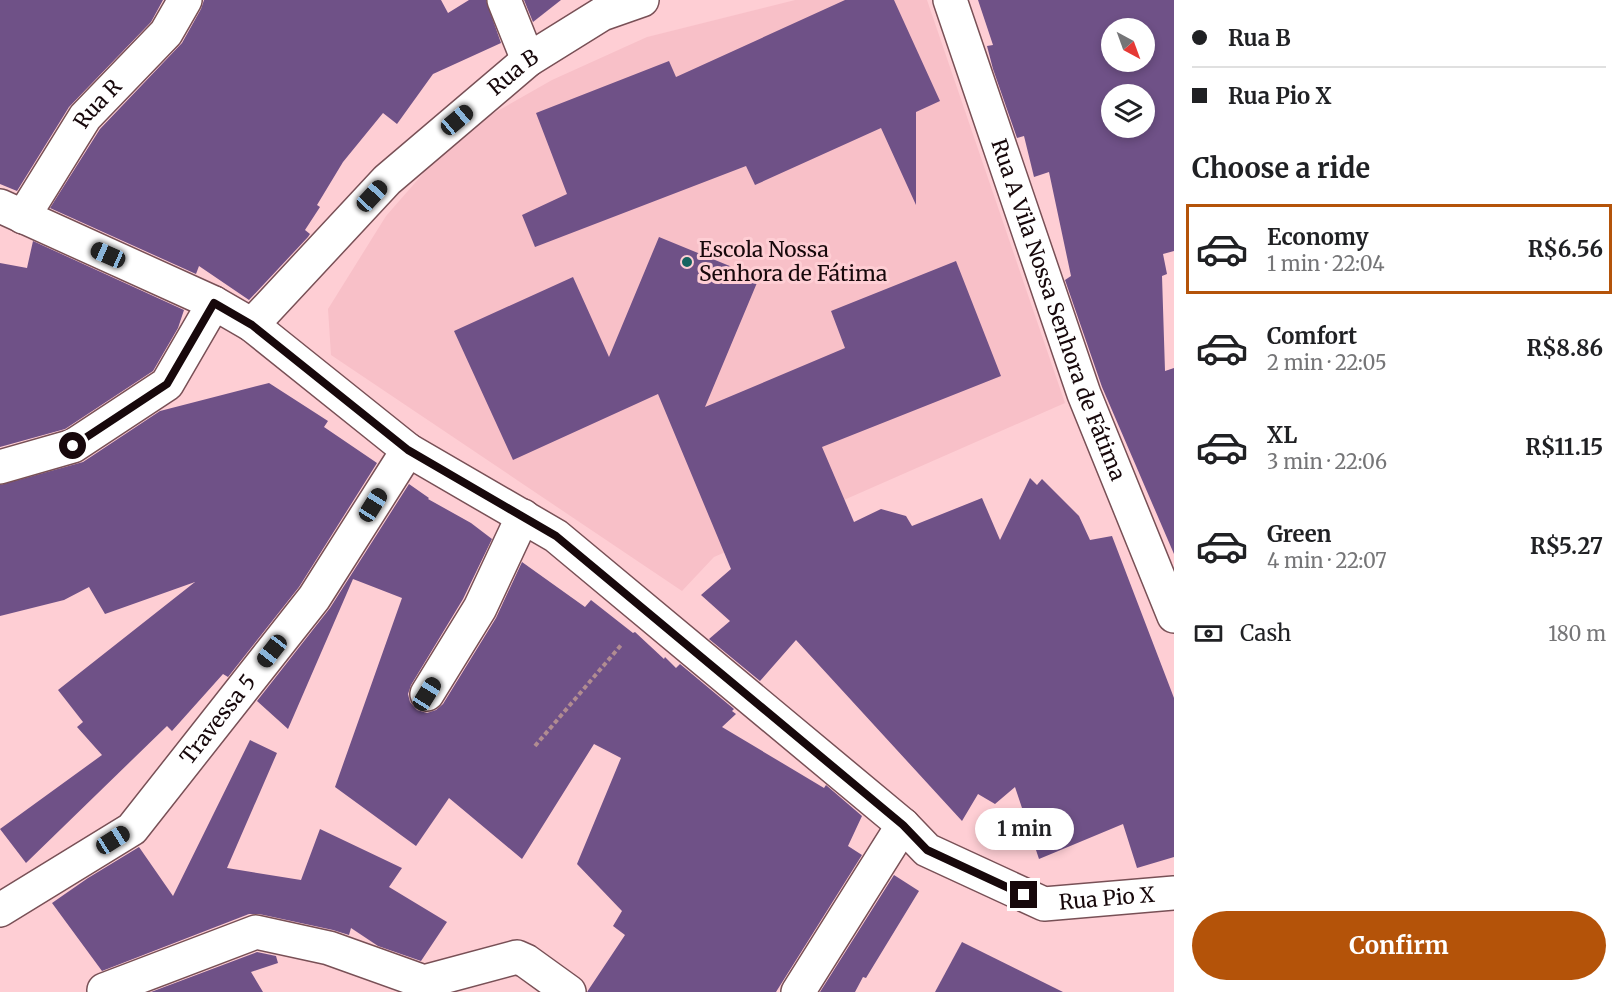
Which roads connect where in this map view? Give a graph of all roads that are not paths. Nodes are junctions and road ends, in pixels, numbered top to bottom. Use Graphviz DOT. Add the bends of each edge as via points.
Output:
graph roads {
  1 [pos="185,0"];
  2 [pos="504,0"];
  3 [pos="642,0"];
  4 [pos="950,0"];
  5 [pos="528,60"];
  6 [pos="11,212"];
  7 [pos="214,303"];
  8 [pos="252,325"];
  9 [pos="408,450"];
  10 [pos="0,467"];
  11 [pos="523,516"];
  12 [pos="1174,616"];
  13 [pos="427,694"];
  14 [pos="903,825"];
  15 [pos="1174,893"];
  16 [pos="0,910"];
  17 [pos="104,990"];
  18 [pos="569,992"];
  19 [pos="798,992"];
  1 -- 6 [label="street, Rua R" via="166,33 86,117"];
  2 -- 5 [label="street"];
  3 -- 5 [label="street, Rua B" via="602,14"];
  4 -- 12 [label="street, Rua A Vila Nossa Senhora de Fátima" via="1084,394"];
  5 -- 8 [label="street, Rua B" via="387,180"];
  6 -- 7 [label="street, Rua Pio X"];
  7 -- 8 [label="street, Rua Pio X"];
  7 -- 10 [label="street" via="167,384 73,446"];
  8 -- 9 [label="street, Rua Pio X"];
  9 -- 11 [label="street, Rua Pio X"];
  9 -- 16 [label="street, Travessa 5" via="314,598 132,829"];
  11 -- 13 [label="street" via="480,608"];
  11 -- 14 [label="street, Rua Pio X" via="556,536"];
  14 -- 15 [label="street, Rua Pio X" via="927,850 1044,904"];
  14 -- 19 [label="street"];
  17 -- 18 [label="street" via="256,932 329,948 424,982 517,957"];
}
